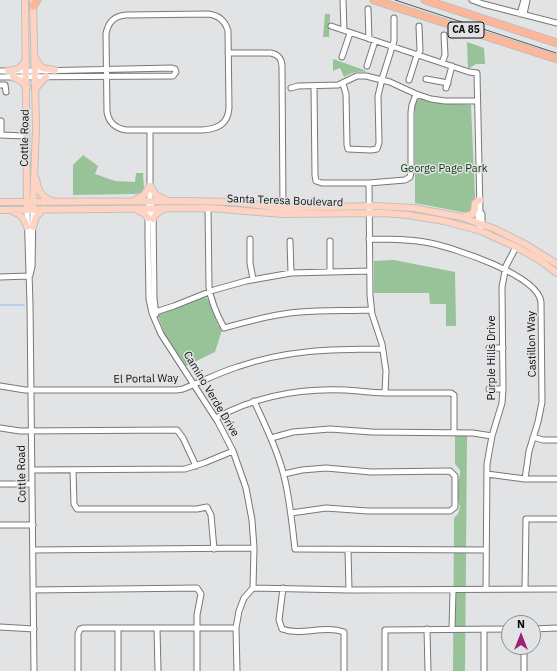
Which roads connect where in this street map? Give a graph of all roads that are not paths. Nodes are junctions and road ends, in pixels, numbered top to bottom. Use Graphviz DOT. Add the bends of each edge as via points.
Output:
graph roads {
  1 [pos="25,0"];
  2 [pos="374,0"];
  3 [pos="425,0"];
  4 [pos="472,0"];
  5 [pos="524,0"];
  6 [pos="527,0"];
  7 [pos="343,1"];
  8 [pos="34,2"];
  9 [pos="368,9"];
  10 [pos="522,14"];
  11 [pos="394,18"];
  12 [pos="557,23"];
  13 [pos="332,26"];
  14 [pos="419,26"];
  15 [pos="344,30"];
  16 [pos="350,32"];
  17 [pos="444,35"];
  18 [pos="369,39"];
  19 [pos="375,41"];
  20 [pos="557,43"];
  21 [pos="393,46"];
  22 [pos="228,54"];
  23 [pos="417,55"];
  24 [pos="342,57"];
  25 [pos="35,58"];
  26 [pos="557,59"];
  27 [pos="26,61"];
  28 [pos="442,63"];
  29 [pos="367,66"];
  30 [pos="452,66"];
  31 [pos="107,69"];
  32 [pos="55,70"];
  33 [pos="0,71"];
  34 [pos="8,71"];
  35 [pos="26,74"];
  36 [pos="35,74"];
  37 [pos="107,76"];
  38 [pos="0,77"];
  39 [pos="13,77"];
  40 [pos="46,77"];
  41 [pos="382,79"];
  42 [pos="426,79"];
  43 [pos="409,80"];
  44 [pos="343,84"];
  45 [pos="0,85"];
  46 [pos="314,86"];
  47 [pos="26,87"];
  48 [pos="291,88"];
  49 [pos="35,89"];
  50 [pos="6,92"];
  51 [pos="416,94"];
  52 [pos="477,101"];
  53 [pos="1,121"];
  54 [pos="150,130"];
  55 [pos="0,135"];
  56 [pos="26,136"];
  57 [pos="34,168"];
  58 [pos="26,178"];
  59 [pos="369,183"];
  60 [pos="150,186"];
  61 [pos="480,200"];
  62 [pos="133,201"];
  63 [pos="150,201"];
  64 [pos="167,201"];
  65 [pos="2,202"];
  66 [pos="30,202"];
  67 [pos="55,202"];
  68 [pos="369,206"];
  69 [pos="165,208"];
  70 [pos="208,208"];
  71 [pos="283,208"];
  72 [pos="30,209"];
  73 [pos="43,209"];
  74 [pos="135,209"];
  75 [pos="150,209"];
  76 [pos="0,210"];
  77 [pos="10,210"];
  78 [pos="369,213"];
  79 [pos="461,217"];
  80 [pos="150,218"];
  81 [pos="480,224"];
  82 [pos="30,227"];
  83 [pos="481,231"];
  84 [pos="250,239"];
  85 [pos="369,239"];
  86 [pos="290,241"];
  87 [pos="330,241"];
  88 [pos="516,247"];
  89 [pos="557,264"];
  90 [pos="505,270"];
  91 [pos="369,271"];
  92 [pos="330,272"];
  93 [pos="291,273"];
  94 [pos="557,273"];
  95 [pos="29,276"];
  96 [pos="0,277"];
  97 [pos="253,279"];
  98 [pos="210,291"];
  99 [pos="371,310"];
  100 [pos="154,314"];
  101 [pos="489,348"];
  102 [pos="503,348"];
  103 [pos="382,350"];
  104 [pos="194,385"];
  105 [pos="0,386"];
  106 [pos="489,389"];
  107 [pos="503,389"];
  108 [pos="31,390"];
  109 [pos="385,393"];
  110 [pos="254,401"];
  111 [pos="216,418"];
  112 [pos="0,428"];
  113 [pos="32,431"];
  114 [pos="454,432"];
  115 [pos="492,436"];
  116 [pos="533,437"];
  117 [pos="271,438"];
  118 [pos="557,440"];
  119 [pos="233,451"];
  120 [pos="196,466"];
  121 [pos="32,470"];
  122 [pos="73,470"];
  123 [pos="284,474"];
  124 [pos="486,474"];
  125 [pos="525,479"];
  126 [pos="557,479"];
  127 [pos="0,484"];
  128 [pos="32,484"];
  129 [pos="291,513"];
  130 [pos="557,519"];
  131 [pos="0,525"];
  132 [pos="32,525"];
  133 [pos="254,548"];
  134 [pos="214,549"];
  135 [pos="33,550"];
  136 [pos="348,550"];
  137 [pos="486,550"];
  138 [pos="253,588"];
  139 [pos="283,588"];
  140 [pos="525,589"];
  141 [pos="557,589"];
  142 [pos="33,590"];
  143 [pos="349,590"];
  144 [pos="453,590"];
  145 [pos="486,590"];
  146 [pos="0,627"];
  147 [pos="118,628"];
  148 [pos="157,628"];
  149 [pos="197,628"];
  150 [pos="236,628"];
  151 [pos="557,628"];
  152 [pos="427,629"];
  153 [pos="452,629"];
  154 [pos="484,629"];
  155 [pos="501,629"];
  156 [pos="541,629"];
  157 [pos="34,630"];
  158 [pos="524,655"];
  159 [pos="34,671"];
  160 [pos="78,671"];
  161 [pos="118,671"];
  162 [pos="158,671"];
  163 [pos="197,671"];
  164 [pos="237,671"];
  165 [pos="344,671"];
  166 [pos="385,671"];
  167 [pos="428,671"];
  168 [pos="484,671"];
  169 [pos="524,671"];
  1 -- 27 [label="main road, Cottle Road"];
  2 -- 26 [label="highway, CA 85"];
  3 -- 20 [label="highway, CA 85"];
  4 -- 10 [label="street"];
  5 -- 10 [label="street"];
  6 -- 10 [label="street"];
  7 -- 15 [label="street"];
  8 -- 25 [label="main road, Cottle Road"];
  9 -- 18 [label="street"];
  10 -- 12 [label="street"];
  11 -- 21 [label="street"];
  13 -- 15 [label="street"];
  14 -- 23 [label="street" via="420,50"];
  15 -- 16 [label="street"];
  16 -- 18 [label="street"];
  16 -- 24 [label="street"];
  17 -- 28 [label="street" via="445,55"];
  18 -- 19 [label="street"];
  19 -- 21 [label="street"];
  19 -- 29 [label="street"];
  21 -- 23 [label="street"];
  21 -- 41 [label="street"];
  22 -- 31 [label="street" via="227,26 217,16 121,15 113,19 108,26"];
  22 -- 54 [label="street" via="229,108 224,123 209,130"];
  22 -- 71 [label="street" via="271,53 281,58"];
  23 -- 28 [label="street"];
  23 -- 43 [label="street"];
  25 -- 32 [label="main road" via="42,68"];
  25 -- 36 [label="main road, Cottle Road"];
  27 -- 34 [label="main road" via="18,69"];
  27 -- 35 [label="main road, Cottle Road"];
  28 -- 30 [label="street"];
  30 -- 42 [label="street" via="447,85"];
  30 -- 52 [label="street" via="477,73"];
  31 -- 32 [label="street"];
  31 -- 37 [label="street"];
  31 -- 37 [label="street" via="172,68 176,72 173,76"];
  32 -- 36 [label="street"];
  33 -- 34 [label="street"];
  34 -- 35 [label="street"];
  35 -- 36 [label="street"];
  35 -- 39 [label="street"];
  35 -- 47 [label="main road, Cottle Road"];
  36 -- 40 [label="street"];
  36 -- 49 [label="main road, Cottle Road"];
  37 -- 40 [label="street"];
  37 -- 54 [label="street" via="107,112 110,121 120,129"];
  38 -- 39 [label="street"];
  39 -- 47 [label="main road"];
  40 -- 49 [label="main road"];
  41 -- 44 [label="street" via="358,76 348,79"];
  41 -- 44 [label="street" via="378,96 379,143 377,149 371,150 348,149 346,94"];
  41 -- 51 [label="street"];
  44 -- 46 [label="street"];
  45 -- 50 [label="street" via="5,85"];
  46 -- 48 [label="street"];
  46 -- 59 [label="street" via="316,181"];
  47 -- 56 [label="main road, Cottle Road"];
  49 -- 57 [label="main road, Cottle Road"];
  51 -- 52 [label="street" via="445,101"];
  51 -- 59 [label="street" via="411,112 410,177 405,180"];
  52 -- 61 [label="street"];
  53 -- 55 [label="street"];
  54 -- 60 [label="street, Camino Verde Drive"];
  55 -- 56 [label="street"];
  56 -- 58 [label="main road, Cottle Road"];
  57 -- 66 [label="main road, Cottle Road"];
  57 -- 67 [label="main road" via="40,193"];
  58 -- 65 [label="main road" via="22,196"];
  58 -- 66 [label="main road, Cottle Road"];
  59 -- 68 [label="street"];
  60 -- 62 [label="main road" via="144,195"];
  60 -- 63 [label="street, Camino Verde Drive"];
  60 -- 64 [label="main road" via="156,195"];
  61 -- 79 [label="main road" via="475,203 473,214"];
  61 -- 81 [label="street"];
  62 -- 63 [label="main road, Santa Teresa Boulevard"];
  62 -- 67 [label="main road, Santa Teresa Boulevard"];
  63 -- 64 [label="main road, Santa Teresa Boulevard"];
  63 -- 75 [label="street, Camino Verde Drive"];
  64 -- 71 [label="main road, Santa Teresa Boulevard" via="227,202"];
  65 -- 66 [label="main road, Santa Teresa Boulevard"];
  66 -- 67 [label="main road, Santa Teresa Boulevard"];
  66 -- 72 [label="main road, Cottle Road"];
  68 -- 71 [label="main road, Santa Teresa Boulevard"];
  68 -- 78 [label="street"];
  68 -- 79 [label="main road, Santa Teresa Boulevard" via="418,208"];
  69 -- 70 [label="main road, Santa Teresa Boulevard"];
  69 -- 75 [label="main road, Santa Teresa Boulevard"];
  69 -- 80 [label="main road"];
  70 -- 78 [label="main road, Santa Teresa Boulevard" via="283,214"];
  70 -- 98 [label="street"];
  72 -- 73 [label="main road, Santa Teresa Boulevard"];
  72 -- 77 [label="main road, Santa Teresa Boulevard"];
  72 -- 82 [label="street, Cottle Road"];
  73 -- 74 [label="main road, Santa Teresa Boulevard"];
  73 -- 82 [label="main road"];
  74 -- 75 [label="main road, Santa Teresa Boulevard"];
  74 -- 80 [label="main road"];
  75 -- 80 [label="street, Camino Verde Drive"];
  76 -- 77 [label="main road, Santa Teresa Boulevard"];
  77 -- 82 [label="main road" via="22,217"];
  78 -- 83 [label="main road, Santa Teresa Boulevard" via="425,217"];
  78 -- 85 [label="street"];
  79 -- 81 [label="main road, Santa Teresa Boulevard"];
  80 -- 100 [label="street, Camino Verde Drive"];
  81 -- 83 [label="street"];
  81 -- 89 [label="main road, Santa Teresa Boulevard" via="525,244"];
  82 -- 95 [label="street, Cottle Road"];
  83 -- 88 [label="main road, Santa Teresa Boulevard"];
  84 -- 97 [label="street"];
  85 -- 90 [label="street, Castillon Way" via="430,243 465,253"];
  85 -- 91 [label="street"];
  86 -- 93 [label="street"];
  87 -- 92 [label="street"];
  88 -- 90 [label="street, Purple Hills Drive"];
  88 -- 94 [label="main road, Santa Teresa Boulevard"];
  90 -- 102 [label="street, Purple Hills Drive" via="502,287"];
  90 -- 116 [label="street, Castillon Way" via="530,286 541,298 542,397"];
  91 -- 92 [label="street"];
  91 -- 99 [label="street"];
  92 -- 93 [label="street"];
  93 -- 97 [label="street"];
  95 -- 96 [label="street"];
  95 -- 108 [label="street, Cottle Road"];
  97 -- 98 [label="street"];
  98 -- 99 [label="street" via="216,313 224,328 254,319 290,313"];
  98 -- 100 [label="street"];
  99 -- 103 [label="street"];
  100 -- 104 [label="street, Camino Verde Drive" via="161,334"];
  101 -- 102 [label="street"];
  102 -- 107 [label="street, Purple Hills Drive"];
  103 -- 104 [label="street, El Portal Way" via="304,351 279,355 235,367"];
  103 -- 109 [label="street" via="386,371"];
  104 -- 108 [label="street, El Portal Way" via="176,390"];
  104 -- 111 [label="street, Camino Verde Drive"];
  105 -- 108 [label="street, El Portal Way"];
  106 -- 107 [label="street"];
  107 -- 115 [label="street, Purple Hills Drive" via="502,403"];
  108 -- 113 [label="street, Cottle Road"];
  109 -- 110 [label="street" via="315,390 291,392"];
  109 -- 114 [label="street" via="454,395"];
  110 -- 111 [label="street"];
  110 -- 117 [label="street"];
  111 -- 119 [label="street, Camino Verde Drive"];
  112 -- 113 [label="street"];
  113 -- 120 [label="street" via="177,430"];
  113 -- 121 [label="street, Cottle Road"];
  114 -- 115 [label="street"];
  114 -- 117 [label="street" via="314,429"];
  115 -- 124 [label="street, Purple Hills Drive"];
  116 -- 118 [label="street"];
  116 -- 125 [label="street, Castillon Way"];
  117 -- 123 [label="street"];
  119 -- 120 [label="street"];
  119 -- 133 [label="street, Camino Verde Drive" via="246,488"];
  120 -- 122 [label="street" via="170,469"];
  121 -- 122 [label="street"];
  121 -- 128 [label="street, Cottle Road"];
  122 -- 134 [label="street" via="74,504 77,509 207,507 211,515"];
  123 -- 129 [label="street"];
  123 -- 129 [label="street" via="326,468 371,472 450,471 455,476 455,507 450,511 326,508"];
  124 -- 125 [label="street"];
  124 -- 137 [label="street, Purple Hills Drive"];
  125 -- 126 [label="street"];
  127 -- 128 [label="street"];
  128 -- 132 [label="street, Cottle Road"];
  129 -- 136 [label="street" via="295,549"];
  130 -- 140 [label="street" via="526,519"];
  131 -- 132 [label="street"];
  132 -- 135 [label="street, Cottle Road"];
  133 -- 134 [label="street"];
  133 -- 138 [label="street, Camino Verde Drive"];
  134 -- 135 [label="street"];
  135 -- 142 [label="street, Cottle Road"];
  136 -- 137 [label="street"];
  136 -- 143 [label="street"];
  137 -- 145 [label="street, Purple Hills Drive"];
  138 -- 139 [label="street"];
  138 -- 150 [label="street" via="244,598 238,611"];
  139 -- 143 [label="street"];
  139 -- 165 [label="street" via="279,620 282,630 344,632"];
  140 -- 141 [label="street"];
  140 -- 145 [label="street"];
  142 -- 149 [label="street" via="197,588 201,594"];
  142 -- 157 [label="street, Cottle Road"];
  143 -- 144 [label="street"];
  144 -- 145 [label="street"];
  144 -- 153 [label="street"];
  146 -- 157 [label="street"];
  147 -- 148 [label="street"];
  147 -- 160 [label="street" via="80,630"];
  147 -- 161 [label="street"];
  148 -- 149 [label="street"];
  148 -- 162 [label="street"];
  149 -- 150 [label="street"];
  149 -- 163 [label="street"];
  150 -- 164 [label="street"];
  151 -- 156 [label="street"];
  152 -- 153 [label="street"];
  152 -- 166 [label="street" via="385,630"];
  152 -- 167 [label="street"];
  153 -- 154 [label="street"];
  154 -- 155 [label="street"];
  154 -- 168 [label="street"];
  157 -- 159 [label="street, Cottle Road"];
  158 -- 169 [label="street"];
}
